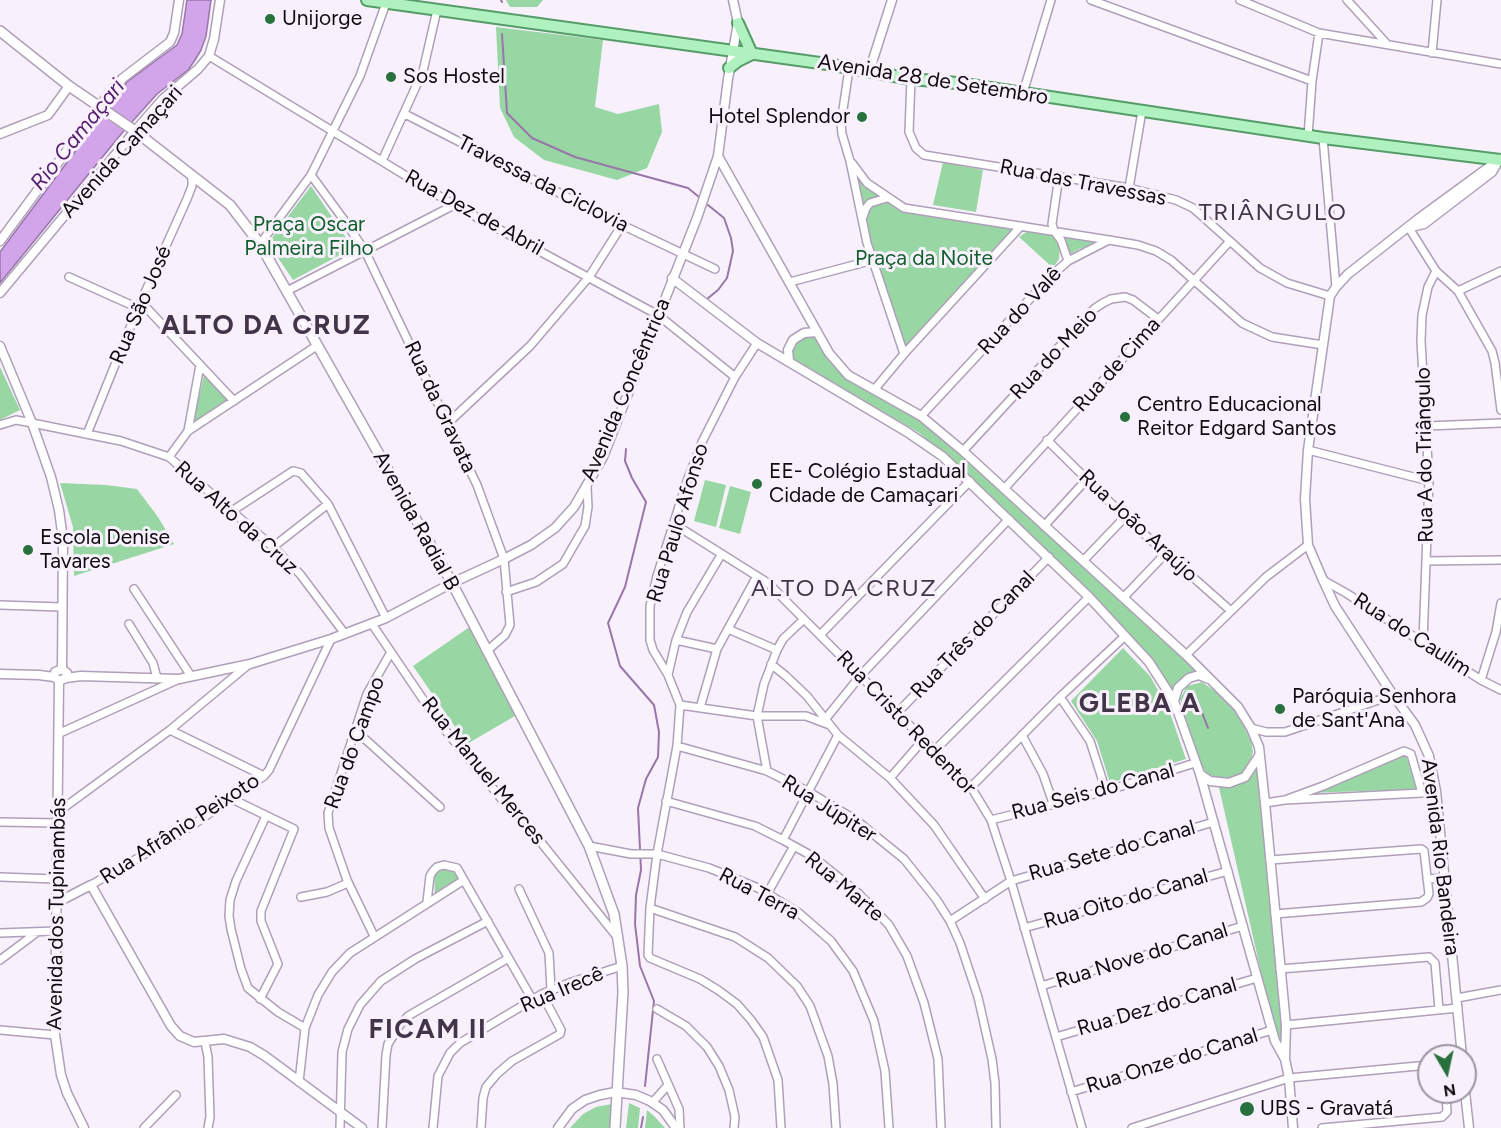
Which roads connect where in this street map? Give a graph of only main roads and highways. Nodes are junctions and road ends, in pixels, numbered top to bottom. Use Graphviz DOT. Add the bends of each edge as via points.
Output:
graph roads {
  1 [pos="368,0"];
  2 [pos="430,6"];
  3 [pos="738,23"];
  4 [pos="0,31"];
  5 [pos="752,54"];
  6 [pos="729,68"];
  7 [pos="1500,159"];
  8 [pos="615,1128"];
  1 -- 2 [label="main road, Avenida 28 de Setembro"];
  2 -- 5 [label="main road, Avenida 28 de Setembro"];
  3 -- 5 [label="main road"];
  4 -- 8 [label="main road, Avenida Radial B" via="230,205 260,244 452,583 589,846 614,914 622,966"];
  5 -- 6 [label="main road"];
  5 -- 7 [label="main road, Avenida 28 de Setembro" via="1308,136"];
}
